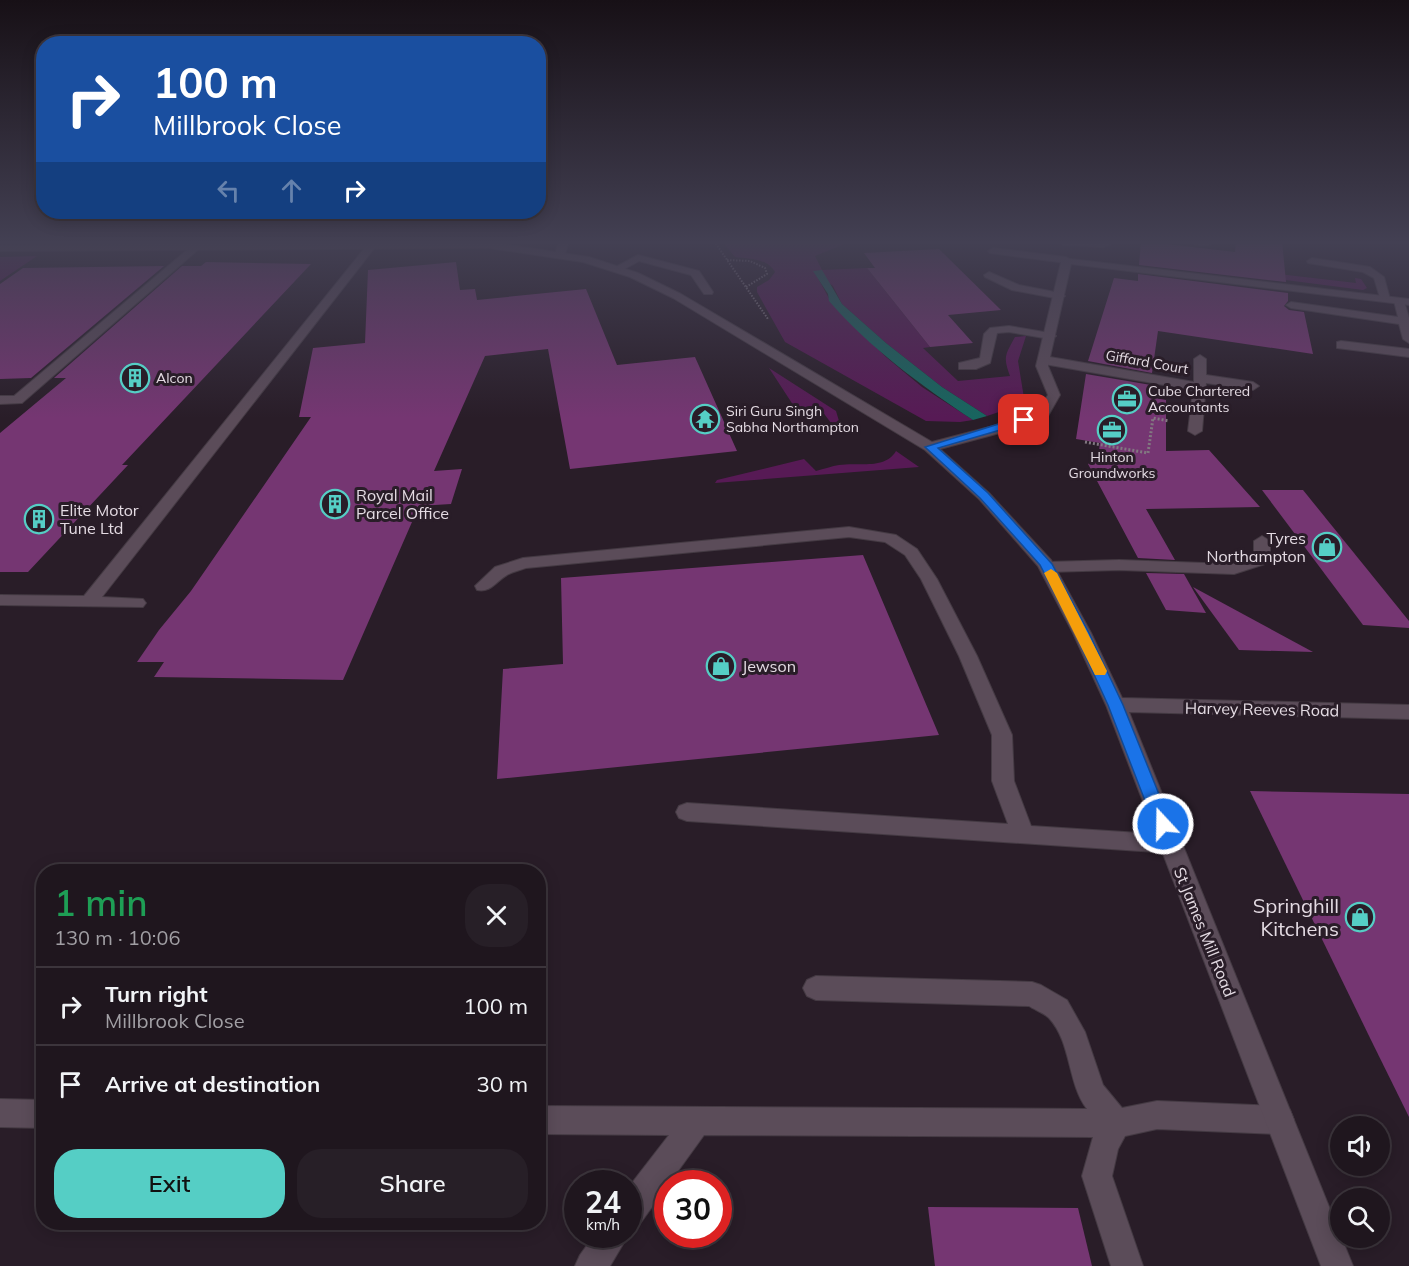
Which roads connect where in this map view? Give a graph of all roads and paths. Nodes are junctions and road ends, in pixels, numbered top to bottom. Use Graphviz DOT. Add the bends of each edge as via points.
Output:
graph roads {
  1 [pos="134,300"];
  2 [pos="328,300"];
  3 [pos="684,300"];
  4 [pos="755,300"];
  5 [pos="1058,300"];
  6 [pos="1404,302"];
  7 [pos="1291,306"];
  8 [pos="770,321"];
  9 [pos="1403,321"];
  10 [pos="1050,336"];
  11 [pos="1409,339"];
  12 [pos="1341,345"];
  13 [pos="1409,353"];
  14 [pos="1200,359"];
  15 [pos="1044,360"];
  16 [pos="963,366"];
  17 [pos="1200,382"];
  18 [pos="1253,386"];
  19 [pos="0,400"];
  20 [pos="1171,412"];
  21 [pos="1195,431"];
  22 [pos="1085,442"];
  23 [pos="930,447"];
  24 [pos="1262,541"];
  25 [pos="1047,567"];
  26 [pos="483,586"];
  27 [pos="0,600"];
  28 [pos="89,602"];
  29 [pos="137,603"];
  30 [pos="1116,705"];
  31 [pos="1409,712"];
  32 [pos="687,812"];
  33 [pos="1024,836"];
  34 [pos="1171,844"];
  35 [pos="816,988"];
  36 [pos="0,1113"];
  37 [pos="36,1114"];
  38 [pos="546,1120"];
  39 [pos="1280,1120"];
  40 [pos="697,1121"];
  41 [pos="1116,1123"];
  42 [pos="642,1195"];
  43 [pos="604,1248"];
  44 [pos="591,1266"];
  45 [pos="1127,1266"];
  46 [pos="1337,1266"];
  1 -- 19 [label="street" via="17,400"];
  2 -- 28 [label="street"];
  3 -- 23 [label="street, St James Mill Road"];
  4 -- 8 [label="path"];
  5 -- 10 [label="street"];
  6 -- 9 [label="street"];
  7 -- 9 [label="street"];
  9 -- 11 [label="street"];
  10 -- 15 [label="street"];
  10 -- 16 [label="street" via="994,330 986,360"];
  12 -- 13 [label="street"];
  14 -- 17 [label="street"];
  15 -- 17 [label="street, Giffard Court"];
  15 -- 23 [label="street" via="1042,366 1054,395 1043,413"];
  17 -- 18 [label="street"];
  17 -- 21 [label="street, Giffard Court"];
  20 -- 22 [label="path" via="1169,421 1153,418 1148,453"];
  23 -- 25 [label="street, St James Mill Road" via="984,496"];
  24 -- 25 [label="street" via="1262,560 1234,569"];
  25 -- 30 [label="street, St James Mill Road"];
  26 -- 33 [label="street" via="501,571 523,563 849,532 890,538 911,552 929,579 968,656 1002,735 1003,781"];
  27 -- 28 [label="street"];
  28 -- 29 [label="street"];
  30 -- 31 [label="street, Harvey Reeves Road"];
  30 -- 34 [label="street, St James Mill Road"];
  32 -- 33 [label="street"];
  33 -- 34 [label="street"];
  34 -- 39 [label="street, St James Mill Road"];
  35 -- 41 [label="street" via="1032,994 1059,1009 1076,1041 1092,1093"];
  36 -- 37 [label="street"];
  38 -- 40 [label="street"];
  39 -- 41 [label="street" via="1156,1115"];
  39 -- 46 [label="street, St James Mill Road"];
  40 -- 41 [label="street"];
  40 -- 42 [label="street"];
  41 -- 45 [label="street" via="1104,1144 1097,1176"];
  43 -- 44 [label="street"];
}
